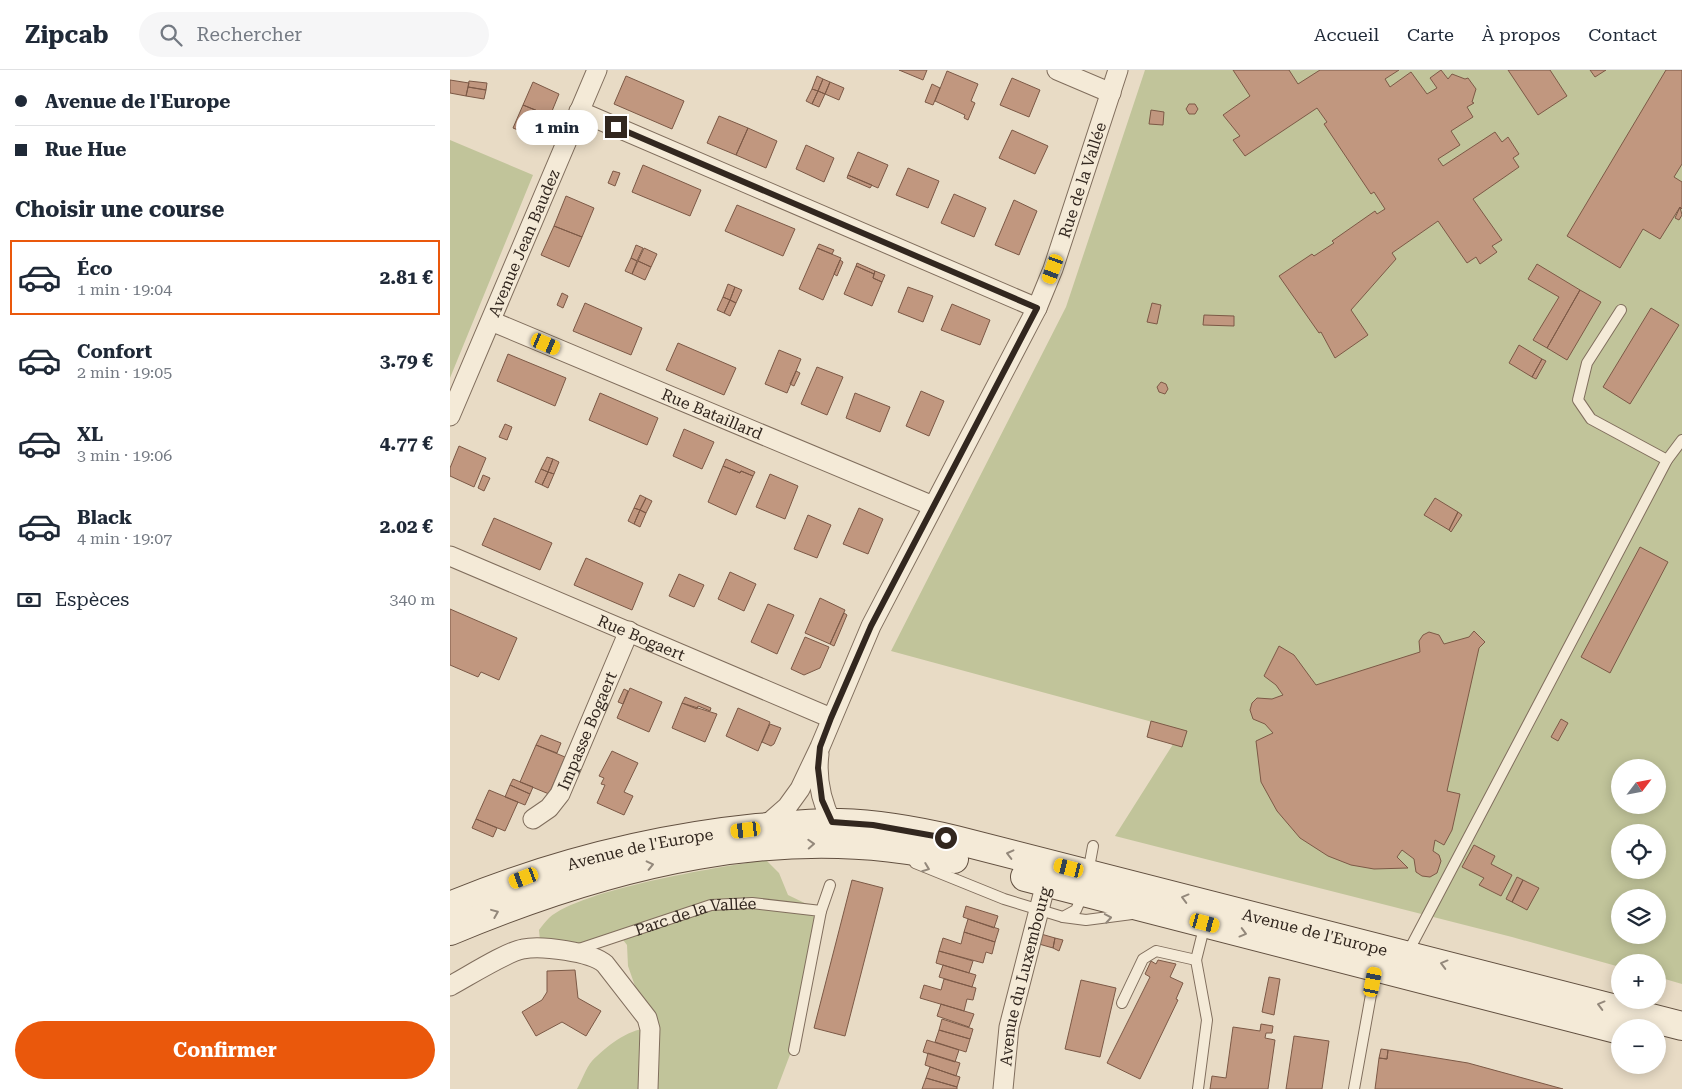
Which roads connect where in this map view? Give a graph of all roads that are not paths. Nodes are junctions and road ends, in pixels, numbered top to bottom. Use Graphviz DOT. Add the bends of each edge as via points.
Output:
graph roads {
  1 [pos="597,70"];
  2 [pos="1057,70"];
  3 [pos="1118,70"];
  4 [pos="1111,93"];
  5 [pos="579,111"];
  6 [pos="1037,308"];
  7 [pos="1620,310"];
  8 [pos="491,321"];
  9 [pos="450,416"];
  10 [pos="1682,440"];
  11 [pos="1668,460"];
  12 [pos="933,506"];
  13 [pos="450,556"];
  14 [pos="629,631"];
  15 [pos="831,718"];
  16 [pos="820,747"];
  17 [pos="533,819"];
  18 [pos="832,822"];
  19 [pos="763,828"];
  20 [pos="865,844"];
  21 [pos="1093,846"];
  22 [pos="1048,873"];
  23 [pos="1086,882"];
  24 [pos="830,885"];
  25 [pos="450,906"];
  26 [pos="1152,909"];
  27 [pos="1038,910"];
  28 [pos="822,912"];
  29 [pos="1208,914"];
  30 [pos="1063,917"];
  31 [pos="450,931"];
  32 [pos="572,952"];
  33 [pos="1388,957"];
  34 [pos="1196,960"];
  35 [pos="450,986"];
  36 [pos="1122,1003"];
  37 [pos="1682,1026"];
  38 [pos="1611,1027"];
  39 [pos="1666,1042"];
  40 [pos="1682,1046"];
  41 [pos="794,1050"];
  42 [pos="648,1089"];
  43 [pos="1003,1089"];
  44 [pos="1198,1089"];
  45 [pos="1354,1089"];
  1 -- 5 [label="street, Avenue Jean Baudez"];
  2 -- 4 [label="street"];
  3 -- 4 [label="street, Rue de la Vallée"];
  4 -- 6 [label="street, Rue de la Vallée"];
  5 -- 6 [label="street"];
  5 -- 8 [label="street, Avenue Jean Baudez"];
  6 -- 12 [label="street, Rue de la Vallée"];
  7 -- 11 [label="lane" via="1587,363 1578,400 1591,419"];
  8 -- 9 [label="street, Avenue Jean Baudez"];
  8 -- 12 [label="street, Rue Bataillard"];
  10 -- 11 [label="lane"];
  11 -- 33 [label="lane"];
  12 -- 15 [label="street, Rue de la Vallée" via="871,626"];
  13 -- 14 [label="street, Rue Bogaert"];
  14 -- 15 [label="street, Rue Bogaert"];
  14 -- 17 [label="street, Impasse Bogaert" via="560,794 549,808"];
  15 -- 16 [label="street, Rue de la Vallée"];
  16 -- 18 [label="street, Rue de la Vallée" via="820,789"];
  16 -- 19 [label="street, Rue de la Vallée" via="793,800"];
  18 -- 19 [label="street, Avenue de l'Europe"];
  22 -- 18 [label="street, Avenue de l'Europe, one-way" via="920,832"];
  19 -- 25 [label="street, Avenue de l'Europe" via="700,835 597,855 540,872"];
  20 -- 22 [label="street, Avenue de l'Europe"];
  20 -- 27 [label="lane, one-way"];
  31 -- 20 [label="street, Avenue de l'Europe, one-way" via="561,888 663,862 767,847 843,842"];
  21 -- 23 [label="lane"];
  22 -- 23 [label="street, Avenue de l'Europe"];
  22 -- 27 [label="street, Avenue du Luxembourg"];
  23 -- 26 [label="street, Avenue de l'Europe"];
  29 -- 23 [label="street, Avenue de l'Europe, one-way"];
  23 -- 30 [label="lane" via="1076,910"];
  24 -- 28 [label="lane"];
  26 -- 29 [label="street, Avenue de l'Europe"];
  30 -- 26 [label="lane, one-way" via="1100,919"];
  27 -- 30 [label="lane"];
  27 -- 43 [label="street, Avenue du Luxembourg" via="1009,1027"];
  28 -- 32 [label="lane, Parc de la Vallée" via="752,903 711,905"];
  28 -- 41 [label="lane"];
  29 -- 33 [label="street, Avenue de l'Europe"];
  29 -- 34 [label="lane"];
  32 -- 35 [label="street, Parc de la Vallée" via="521,949"];
  32 -- 42 [label="street, Parc de la Vallée" via="597,957 606,964 647,1018 650,1030"];
  37 -- 33 [label="street, Avenue de l'Europe, one-way"];
  33 -- 38 [label="street, Avenue de l'Europe"];
  33 -- 45 [label="lane"];
  34 -- 36 [label="lane" via="1156,951 1143,959"];
  34 -- 44 [label="lane" via="1207,1020"];
  39 -- 40 [label="street"];
}
